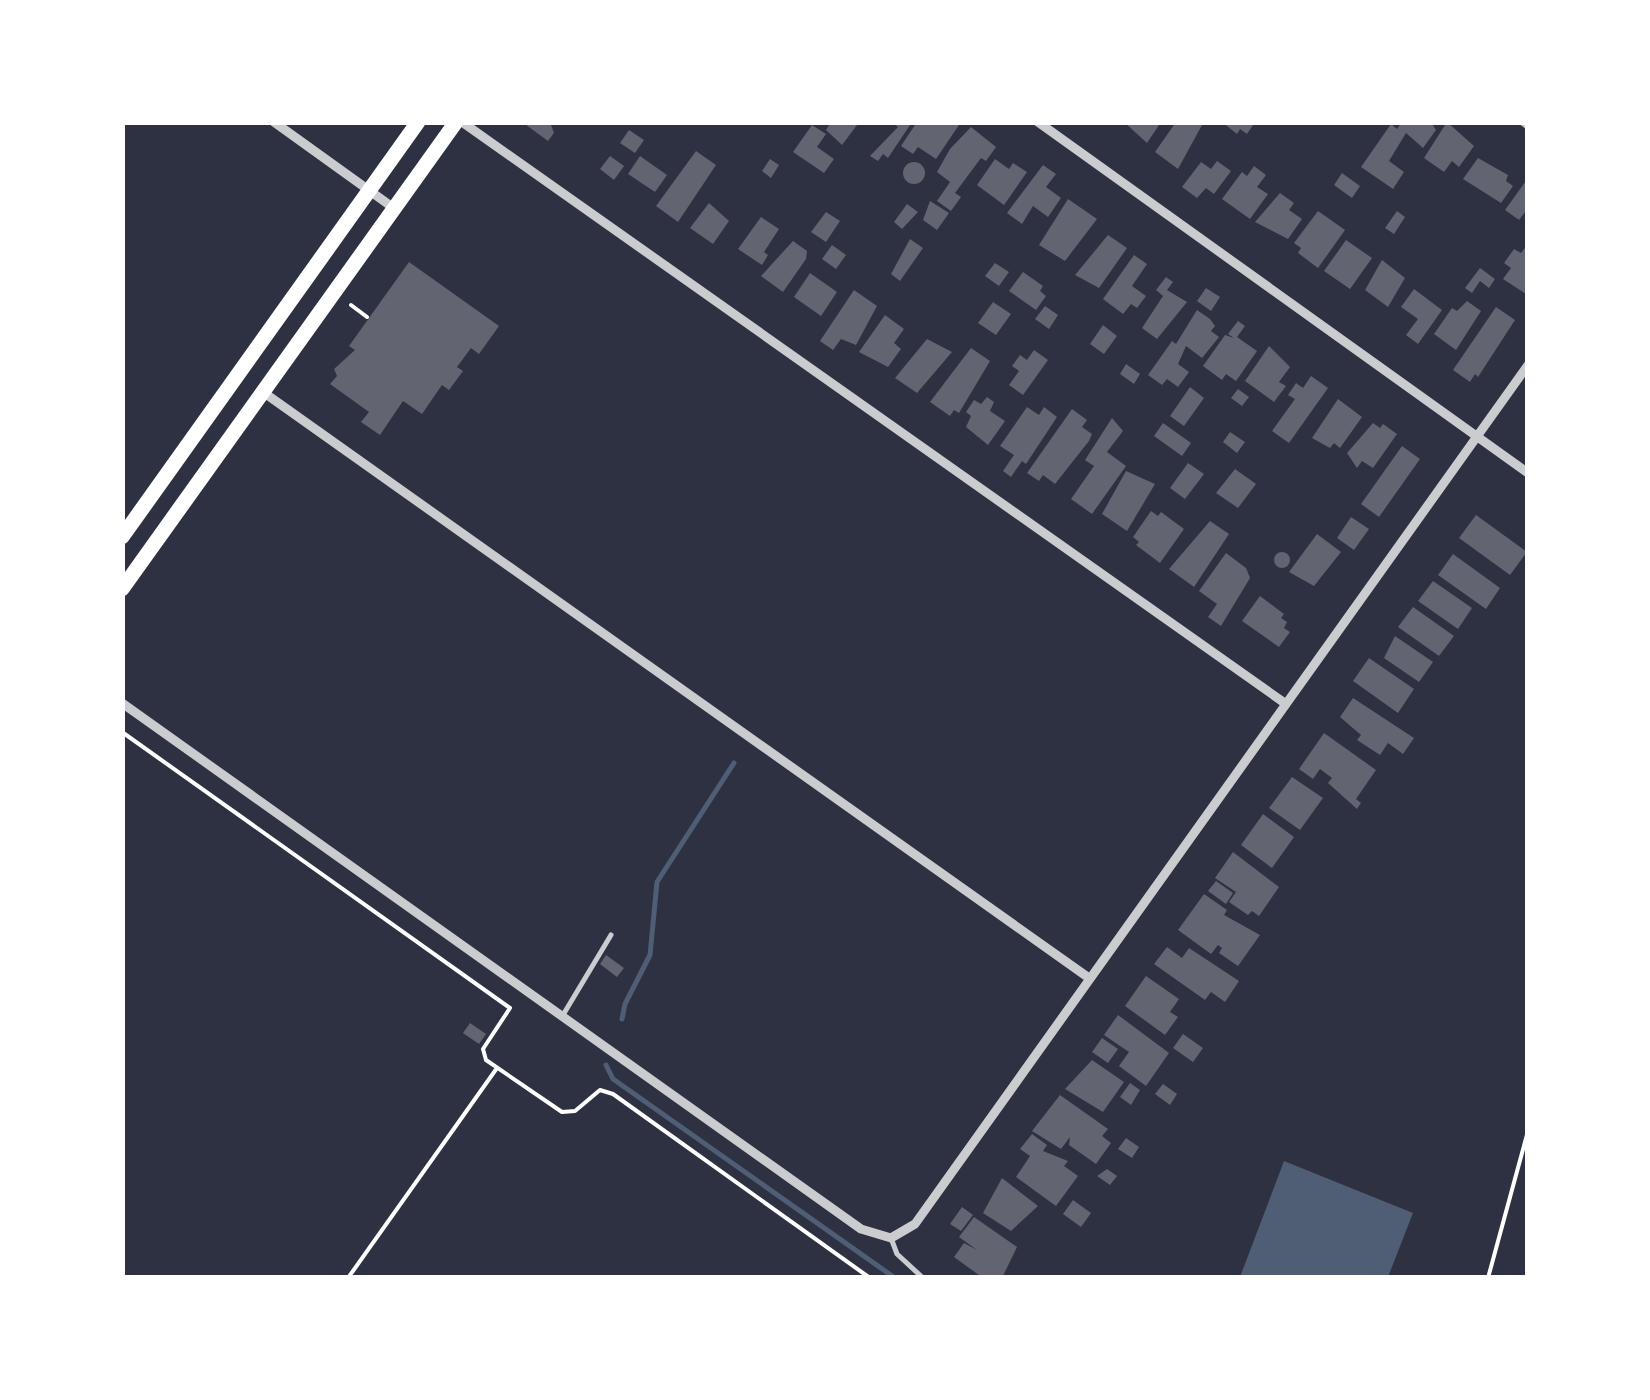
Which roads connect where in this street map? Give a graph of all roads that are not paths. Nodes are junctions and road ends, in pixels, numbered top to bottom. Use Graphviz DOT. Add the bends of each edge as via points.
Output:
graph roads {
  1 [pos="274,122"];
  2 [pos="418,122"];
  3 [pos="459,122"];
  4 [pos="1038,122"];
  5 [pos="370,190"];
  6 [pos="394,208"];
  7 [pos="1528,365"];
  8 [pos="263,392"];
  9 [pos="1477,436"];
  10 [pos="1528,472"];
  11 [pos="122,537"];
  12 [pos="122,589"];
  13 [pos="122,702"];
  14 [pos="1286,704"];
  15 [pos="612,935"];
  16 [pos="1089,978"];
  17 [pos="563,1014"];
  18 [pos="891,1238"];
  19 [pos="922,1278"];
  1 -- 5 [label="street"];
  2 -- 5 [label="highway"];
  3 -- 6 [label="highway"];
  3 -- 14 [label="street"];
  4 -- 9 [label="street"];
  5 -- 6 [label="street"];
  5 -- 11 [label="highway"];
  6 -- 8 [label="highway"];
  7 -- 9 [label="street"];
  8 -- 12 [label="highway"];
  8 -- 16 [label="street"];
  9 -- 10 [label="street"];
  9 -- 14 [label="street"];
  13 -- 17 [label="street"];
  14 -- 16 [label="street"];
  15 -- 17 [label="lane"];
  16 -- 18 [label="street" via="915,1224"];
  17 -- 18 [label="street" via="861,1229"];
  18 -- 19 [label="lane"];
}
